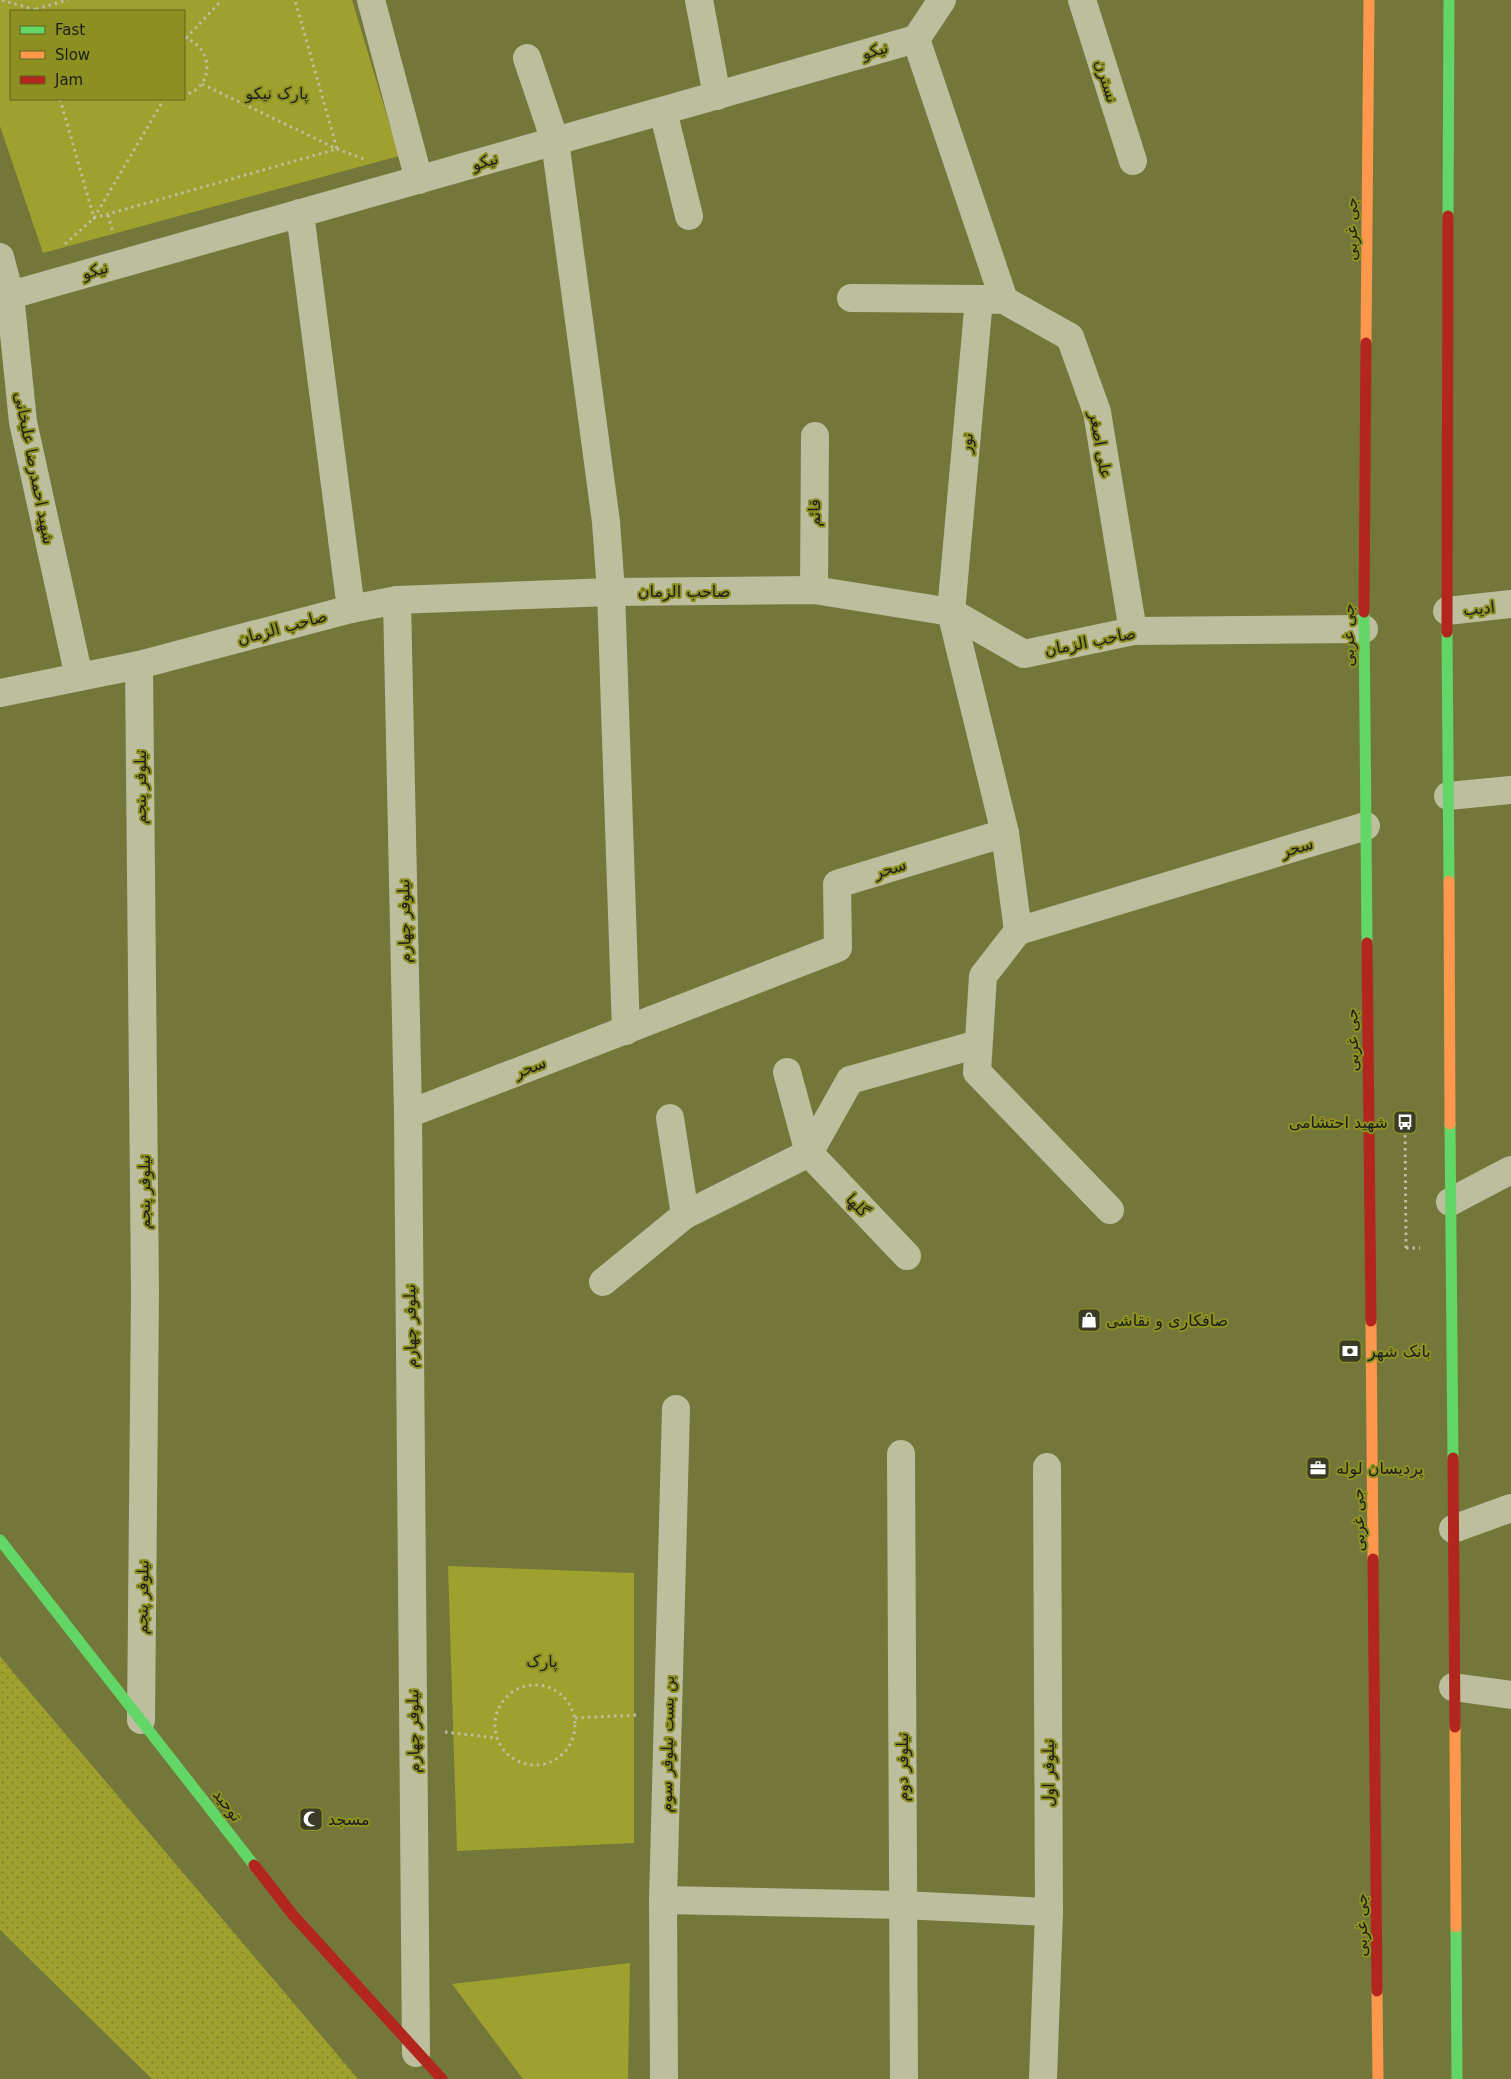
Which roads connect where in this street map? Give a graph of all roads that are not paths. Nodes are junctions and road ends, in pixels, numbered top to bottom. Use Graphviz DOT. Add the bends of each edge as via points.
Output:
graph roads {
  1 [pos="371,0"];
  2 [pos="700,0"];
  3 [pos="942,0"];
  4 [pos="1082,0"];
  5 [pos="1369,0"];
  6 [pos="1448,0"];
  7 [pos="916,39"];
  8 [pos="527,58"];
  9 [pos="717,96"];
  10 [pos="663,111"];
  11 [pos="555,141"];
  12 [pos="1133,161"];
  13 [pos="419,180"];
  14 [pos="300,213"];
  15 [pos="689,216"];
  16 [pos="0,257"];
  17 [pos="5,297"];
  18 [pos="851,298"];
  19 [pos="991,299"];
  20 [pos="815,436"];
  21 [pos="814,590"];
  22 [pos="611,592"];
  23 [pos="397,600"];
  24 [pos="1511,604"];
  25 [pos="351,609"];
  26 [pos="1447,611"];
  27 [pos="951,612"];
  28 [pos="1364,629"];
  29 [pos="1133,631"];
  30 [pos="139,665"];
  31 [pos="80,677"];
  32 [pos="0,694"];
  33 [pos="1511,790"];
  34 [pos="1448,796"];
  35 [pos="1366,826"];
  36 [pos="1005,833"];
  37 [pos="1018,931"];
  38 [pos="626,1030"];
  39 [pos="978,1044"];
  40 [pos="787,1072"];
  41 [pos="408,1114"];
  42 [pos="670,1118"];
  43 [pos="809,1153"];
  44 [pos="1511,1170"];
  45 [pos="1450,1202"];
  46 [pos="1110,1210"];
  47 [pos="685,1215"];
  48 [pos="907,1256"];
  49 [pos="603,1282"];
  50 [pos="676,1409"];
  51 [pos="901,1454"];
  52 [pos="1047,1467"];
  53 [pos="1511,1508"];
  54 [pos="1453,1529"];
  55 [pos="0,1540"];
  56 [pos="1454,1687"];
  57 [pos="1511,1695"];
  58 [pos="141,1720"];
  59 [pos="663,1900"];
  60 [pos="902,1905"];
  61 [pos="1049,1912"];
  62 [pos="416,2052"];
  63 [pos="442,2079"];
  64 [pos="664,2079"];
  65 [pos="904,2079"];
  66 [pos="1044,2079"];
  67 [pos="1378,2079"];
  68 [pos="1457,2079"];
  1 -- 13 [label="street"];
  2 -- 9 [label="street"];
  3 -- 7 [label="street"];
  4 -- 12 [label="street, نسترن"];
  5 -- 28 [label="main road, جی غربی"];
  6 -- 26 [label="main road"];
  7 -- 9 [label="street, نیکو"];
  7 -- 19 [label="street"];
  8 -- 11 [label="street"];
  9 -- 10 [label="street, نیکو"];
  10 -- 11 [label="street, نیکو"];
  10 -- 15 [label="street"];
  11 -- 13 [label="street, نیکو"];
  11 -- 22 [label="street" via="606,522"];
  13 -- 14 [label="street, نیکو"];
  14 -- 17 [label="street, نیکو"];
  14 -- 25 [label="street"];
  16 -- 17 [label="street, شهید احمدرضا علیخانی"];
  17 -- 31 [label="street, شهید احمدرضا علیخانی" via="23,422"];
  18 -- 19 [label="street"];
  19 -- 27 [label="street, نور"];
  19 -- 29 [label="street, علی اصغر" via="1070,337 1097,412"];
  20 -- 21 [label="street, قائم"];
  21 -- 22 [label="street, صاحب الزمان"];
  21 -- 27 [label="street, صاحب الزمان"];
  22 -- 23 [label="street, صاحب الزمان"];
  22 -- 38 [label="street"];
  23 -- 25 [label="street, صاحب الزمان"];
  23 -- 41 [label="street, نیلوفر چهارم"];
  24 -- 26 [label="street, ادیب"];
  25 -- 30 [label="street, صاحب الزمان"];
  26 -- 34 [label="main road"];
  27 -- 29 [label="street, صاحب الزمان" via="1024,654"];
  27 -- 36 [label="street, نور"];
  28 -- 29 [label="street, صاحب الزمان"];
  28 -- 35 [label="main road, جی غربی"];
  30 -- 31 [label="street, صاحب الزمان"];
  30 -- 58 [label="street, نیلوفر پنجم" via="145,1284"];
  31 -- 32 [label="street, صاحب الزمان"];
  33 -- 34 [label="street"];
  34 -- 45 [label="main road"];
  35 -- 37 [label="street, سحر"];
  35 -- 67 [label="main road, جی غربی"];
  36 -- 37 [label="street"];
  36 -- 38 [label="street, سحر" via="837,884 838,948"];
  37 -- 39 [label="street" via="983,976"];
  38 -- 41 [label="street, سحر"];
  39 -- 43 [label="street" via="850,1080"];
  39 -- 46 [label="street" via="977,1072"];
  40 -- 43 [label="street"];
  41 -- 62 [label="street, نیلوفر چهارم"];
  42 -- 47 [label="street"];
  43 -- 47 [label="street"];
  43 -- 48 [label="street, گلها"];
  44 -- 45 [label="street"];
  45 -- 54 [label="main road"];
  47 -- 49 [label="street"];
  50 -- 59 [label="street, بن بست نیلوفر سوم"];
  51 -- 60 [label="street, نیلوفر دوم"];
  52 -- 61 [label="street, نیلوفر اول"];
  53 -- 54 [label="street"];
  54 -- 56 [label="main road"];
  55 -- 58 [label="main road, توحید"];
  56 -- 57 [label="street"];
  56 -- 68 [label="main road"];
  58 -- 62 [label="main road, توحید" via="293,1915"];
  59 -- 60 [label="street"];
  59 -- 64 [label="street, بن بست نیلوفر سوم"];
  60 -- 61 [label="street"];
  60 -- 65 [label="street, نیلوفر دوم"];
  61 -- 66 [label="street, نیلوفر اول"];
  62 -- 63 [label="main road, توحید"];
}
